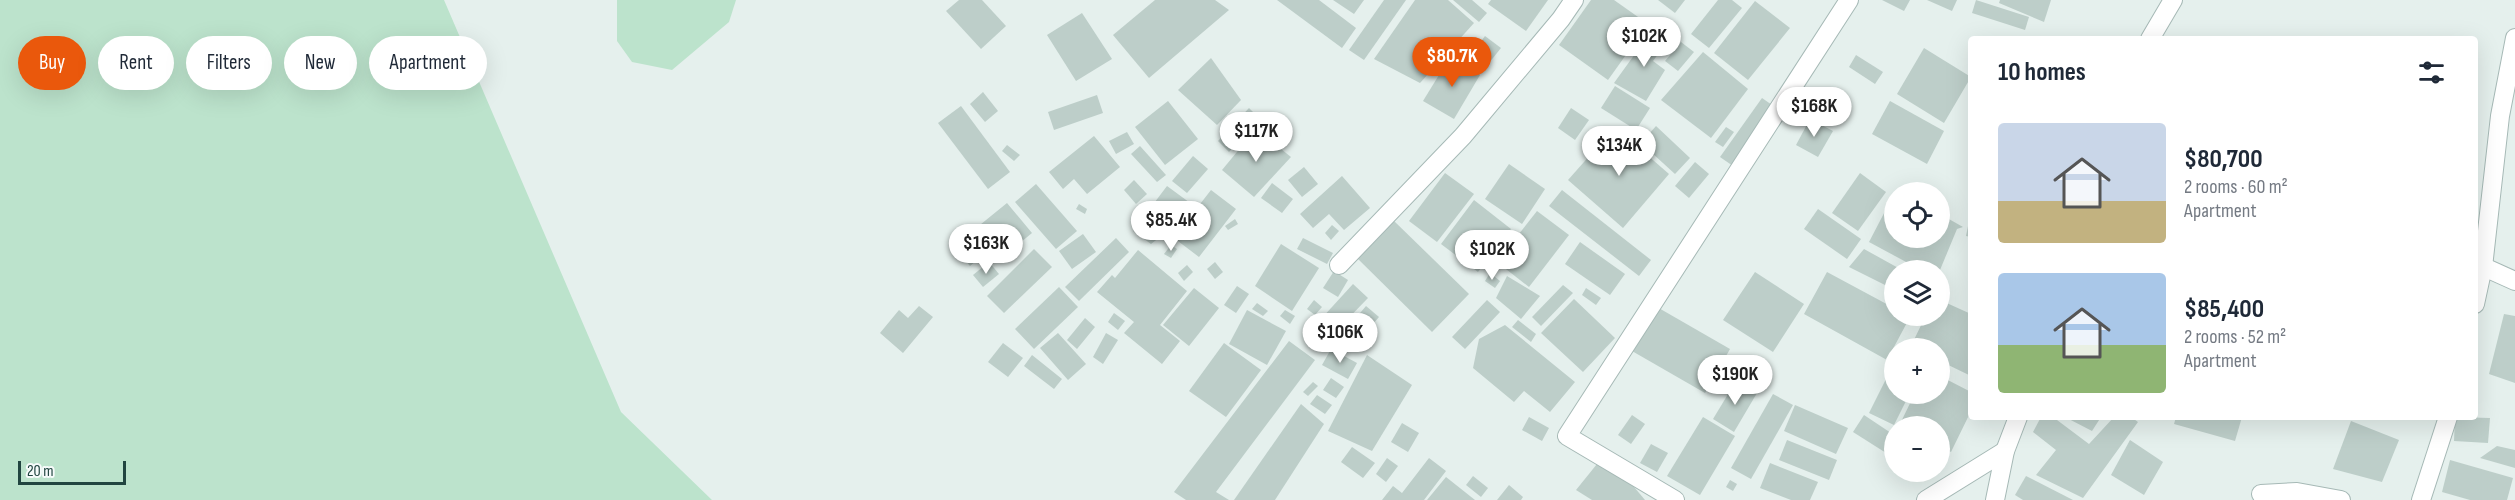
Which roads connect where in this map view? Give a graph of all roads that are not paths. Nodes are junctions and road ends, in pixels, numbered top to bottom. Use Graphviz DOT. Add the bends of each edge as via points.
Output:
graph roads {
  1 [pos="1574,0"];
  2 [pos="1849,0"];
  3 [pos="2173,0"];
  4 [pos="2152,36"];
  5 [pos="2515,38"];
  6 [pos="1339,265"];
  7 [pos="2479,265"];
  8 [pos="2515,280"];
  9 [pos="2017,420"];
  10 [pos="2447,420"];
  11 [pos="2005,451"];
  12 [pos="2261,494"];
  13 [pos="1675,500"];
  14 [pos="1926,500"];
  15 [pos="1995,500"];
  16 [pos="2340,500"];
  17 [pos="2421,500"];
  1 -- 6 [label="street" via="1463,136"];
  2 -- 13 [label="street" via="1566,436"];
  3 -- 4 [label="street"];
  5 -- 7 [label="street"];
  7 -- 8 [label="street"];
  9 -- 11 [label="street"];
  10 -- 17 [label="street"];
  11 -- 14 [label="street"];
  11 -- 15 [label="street"];
  12 -- 16 [label="street" via="2296,492"];
}
